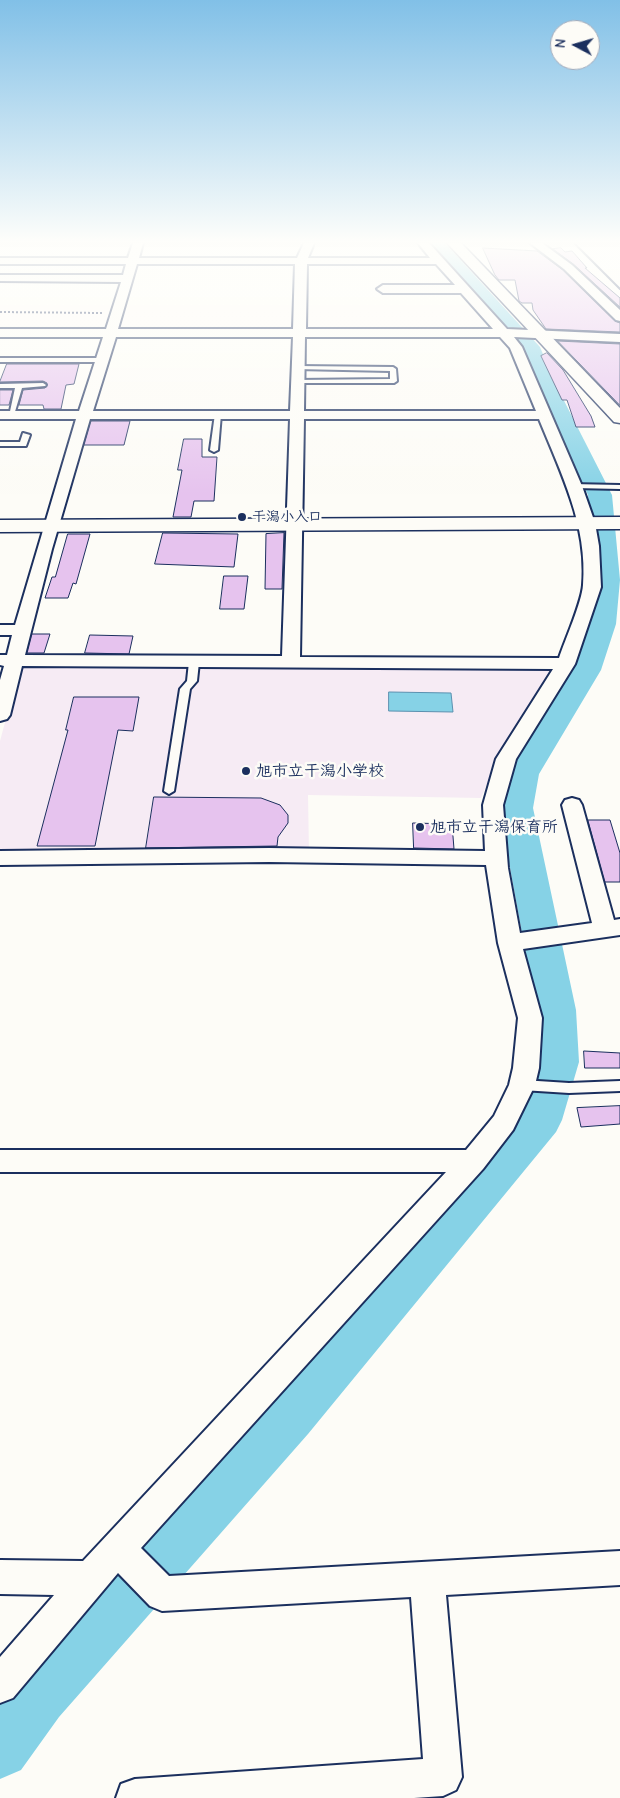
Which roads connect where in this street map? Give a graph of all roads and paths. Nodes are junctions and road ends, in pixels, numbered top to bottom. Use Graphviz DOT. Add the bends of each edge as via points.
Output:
graph roads {
  1 [pos="114,327"];
  2 [pos="299,327"];
  3 [pos="499,327"];
  4 [pos="529,327"];
  5 [pos="0,333"];
  6 [pos="112,333"];
  7 [pos="299,333"];
  8 [pos="504,333"];
  9 [pos="534,333"];
  10 [pos="620,338"];
  11 [pos="0,360"];
  12 [pos="100,360"];
  13 [pos="298,374"];
  14 [pos="2,386"];
  15 [pos="19,386"];
  16 [pos="43,386"];
  17 [pos="218,414"];
  18 [pos="297,414"];
  19 [pos="6,415"];
  20 [pos="84,415"];
  21 [pos="544,415"];
  22 [pos="620,418"];
  23 [pos="26,435"];
  24 [pos="0,444"];
  25 [pos="214,450"];
  26 [pos="574,486"];
  27 [pos="620,486"];
  28 [pos="587,523"];
  29 [pos="620,523"];
  30 [pos="50,525"];
  31 [pos="294,525"];
  32 [pos="0,526"];
  33 [pos="0,630"];
  34 [pos="23,630"];
  35 [pos="8,660"];
  36 [pos="194,662"];
  37 [pos="291,663"];
  38 [pos="566,664"];
  39 [pos="0,715"];
  40 [pos="169,791"];
  41 [pos="572,805"];
  42 [pos="0,858"];
  43 [pos="495,858"];
  44 [pos="616,929"];
  45 [pos="518,942"];
  46 [pos="529,1086"];
  47 [pos="620,1086"];
  48 [pos="0,1161"];
  49 [pos="473,1161"];
  50 [pos="123,1555"];
  51 [pos="620,1568"];
  52 [pos="0,1577"];
  53 [pos="90,1578"];
  54 [pos="427,1579"];
  55 [pos="0,1686"];
  56 [pos="136,1798"];
  1 -- 6 [label="street"];
  2 -- 7 [label="street"];
  3 -- 8 [label="street"];
  4 -- 9 [label="main road"];
  5 -- 6 [label="street"];
  6 -- 7 [label="street"];
  6 -- 12 [label="street"];
  7 -- 8 [label="street"];
  7 -- 13 [label="street"];
  8 -- 9 [label="street"];
  8 -- 21 [label="street" via="516,347"];
  9 -- 10 [label="street"];
  9 -- 22 [label="main road"];
  11 -- 12 [label="lane"];
  12 -- 20 [label="street"];
  13 -- 13 [label="lane" via="394,382 393,369"];
  13 -- 18 [label="street"];
  14 -- 15 [label="lane"];
  15 -- 16 [label="lane"];
  15 -- 19 [label="lane"];
  17 -- 18 [label="street"];
  17 -- 20 [label="street"];
  17 -- 25 [label="lane"];
  18 -- 21 [label="street"];
  18 -- 31 [label="street"];
  19 -- 20 [label="street"];
  20 -- 30 [label="street"];
  21 -- 26 [label="street"];
  23 -- 24 [label="lane" via="23,444"];
  26 -- 27 [label="lane"];
  26 -- 28 [label="street"];
  28 -- 29 [label="main road"];
  28 -- 31 [label="main road"];
  28 -- 38 [label="street" via="592,587"];
  30 -- 31 [label="main road"];
  30 -- 32 [label="main road"];
  30 -- 34 [label="street"];
  31 -- 37 [label="street"];
  33 -- 34 [label="street"];
  34 -- 35 [label="street"];
  35 -- 36 [label="street"];
  35 -- 39 [label="street"];
  36 -- 37 [label="street"];
  36 -- 40 [label="lane" via="192,681 185,689"];
  37 -- 38 [label="street"];
  38 -- 43 [label="street" via="506,759 493,806"];
  41 -- 44 [label="street"];
  42 -- 43 [label="street" via="269,855"];
  43 -- 45 [label="street"];
  44 -- 45 [label="street"];
  45 -- 46 [label="street" via="530,1018 526,1068"];
  46 -- 47 [label="lane"];
  46 -- 49 [label="street"];
  48 -- 49 [label="street"];
  49 -- 50 [label="street"];
  50 -- 53 [label="street"];
  50 -- 54 [label="street" via="162,1594"];
  51 -- 54 [label="street"];
  52 -- 53 [label="street"];
  53 -- 55 [label="street"];
  54 -- 56 [label="street" via="443,1777"];
}
